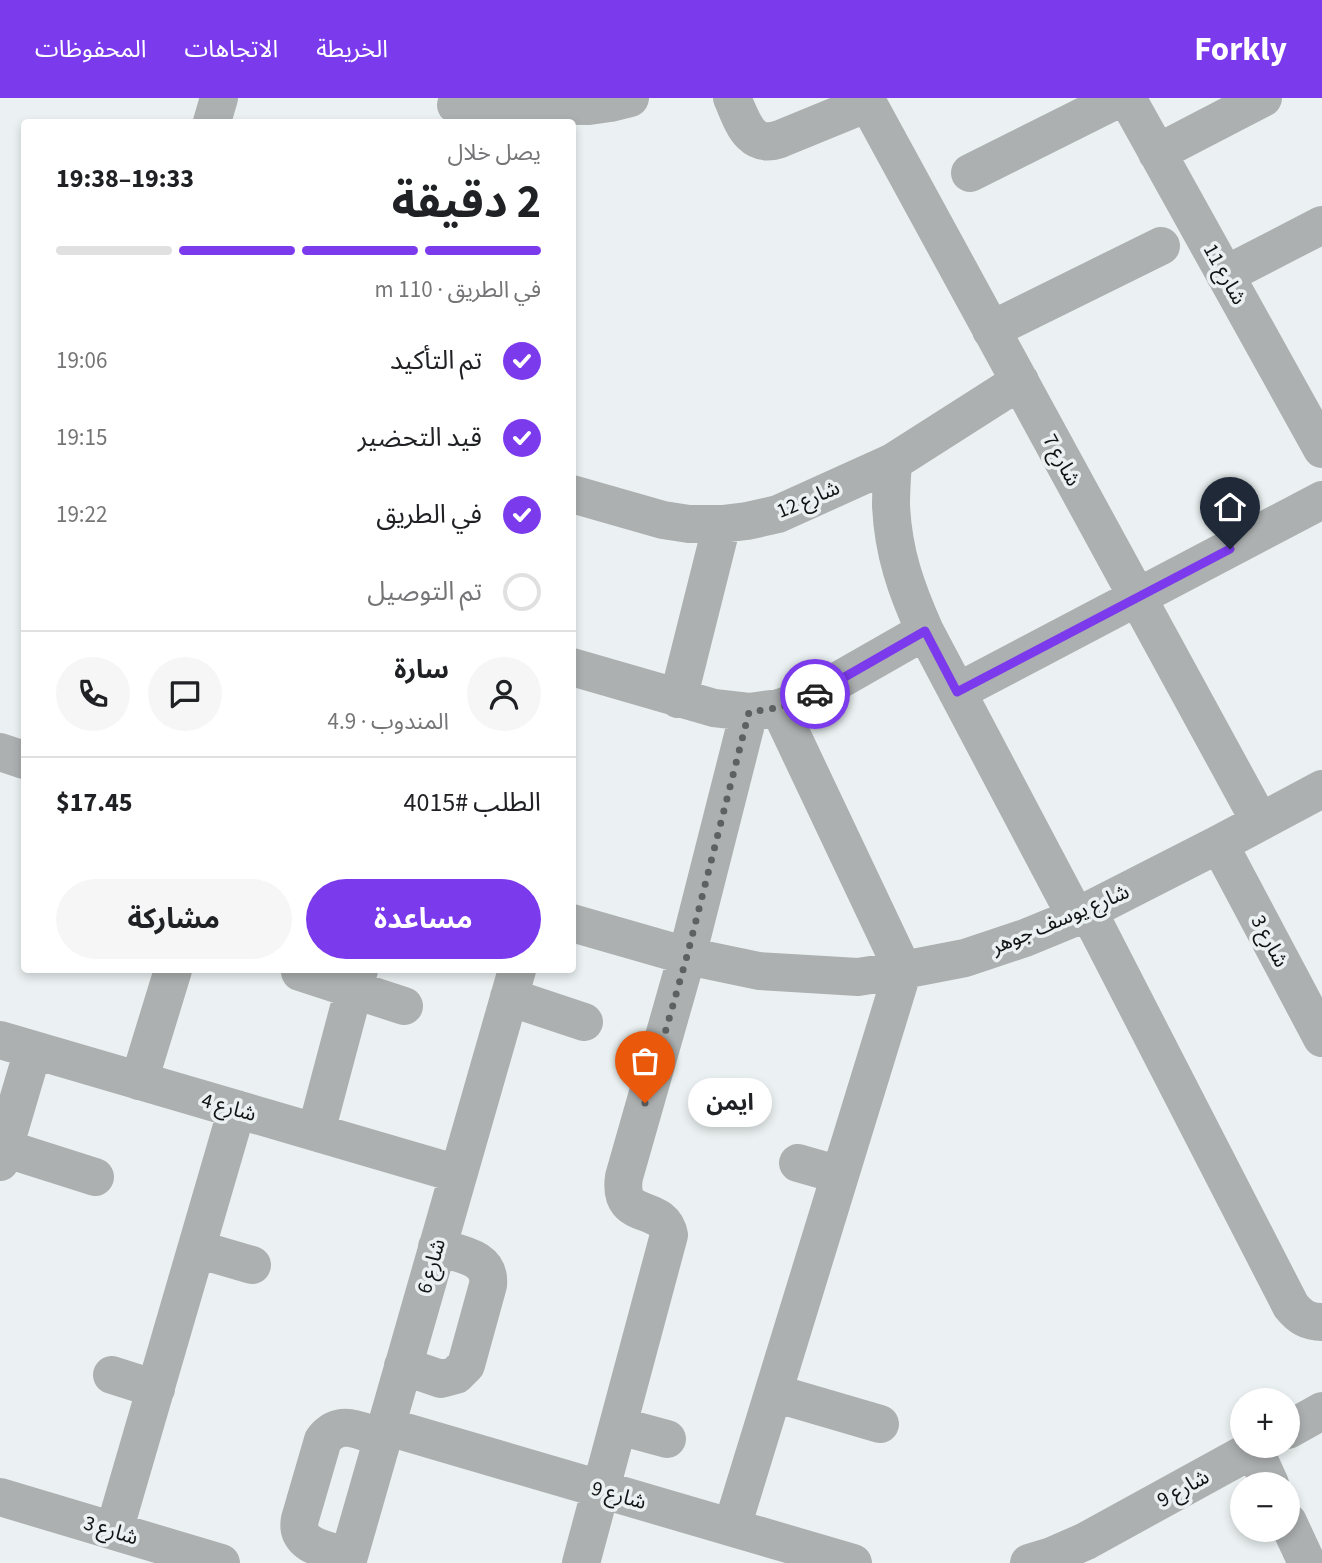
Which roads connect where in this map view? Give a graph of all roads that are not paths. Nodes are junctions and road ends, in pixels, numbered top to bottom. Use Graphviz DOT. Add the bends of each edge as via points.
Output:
graph roads {
  1 [pos="219,98"];
  2 [pos="732,98"];
  3 [pos="1120,98"];
  4 [pos="1127,98"];
  5 [pos="1263,98"];
  6 [pos="616,100"];
  7 [pos="866,101"];
  8 [pos="455,109"];
  9 [pos="213,119"];
  10 [pos="1157,153"];
  11 [pos="970,173"];
  12 [pos="1322,225"];
  13 [pos="1161,246"];
  14 [pos="1225,275"];
  15 [pos="991,330"];
  16 [pos="1020,381"];
  17 [pos="1318,434"];
  18 [pos="893,462"];
  19 [pos="576,495"];
  20 [pos="1322,500"];
  21 [pos="722,524"];
  22 [pos="1138,597"];
  23 [pos="925,631"];
  24 [pos="576,668"];
  25 [pos="957,692"];
  26 [pos="678,699"];
  27 [pos="764,710"];
  28 [pos="0,752"];
  29 [pos="21,759"];
  30 [pos="1322,789"];
  31 [pos="1260,822"];
  32 [pos="1219,844"];
  33 [pos="1082,914"];
  34 [pos="576,924"];
  35 [pos="687,956"];
  36 [pos="904,970"];
  37 [pos="172,973"];
  38 [pos="306,973"];
  39 [pos="357,980"];
  40 [pos="513,984"];
  41 [pos="404,1006"];
  42 [pos="584,1022"];
  43 [pos="1322,1038"];
  44 [pos="17,1045"];
  45 [pos="139,1081"];
  46 [pos="237,1110"];
  47 [pos="316,1132"];
  48 [pos="2,1155"];
  49 [pos="798,1163"];
  50 [pos="458,1174"];
  51 [pos="840,1175"];
  52 [pos="95,1177"];
  53 [pos="437,1247"];
  54 [pos="197,1249"];
  55 [pos="252,1265"];
  56 [pos="1322,1322"];
  57 [pos="403,1366"];
  58 [pos="112,1375"];
  59 [pos="156,1389"];
  60 [pos="774,1393"];
  61 [pos="1322,1411"];
  62 [pos="1300,1423"];
  63 [pos="880,1424"];
  64 [pos="619,1426"];
  65 [pos="384,1432"];
  66 [pos="667,1440"];
  67 [pos="1236,1458"];
  68 [pos="601,1490"];
  69 [pos="0,1497"];
  70 [pos="732,1527"];
  71 [pos="114,1531"];
  72 [pos="1297,1542"];
  73 [pos="347,1560"];
  74 [pos="221,1563"];
  75 [pos="582,1563"];
  76 [pos="853,1563"];
  77 [pos="1029,1563"];
  78 [pos="1307,1563"];
  1 -- 9 [label="street"];
  2 -- 7 [label="street" via="748,132 766,142"];
  3 -- 11 [label="street"];
  4 -- 10 [label="street, شارع 11"];
  5 -- 10 [label="street"];
  6 -- 8 [label="street" via="589,106"];
  7 -- 15 [label="street, شارع 7"];
  10 -- 14 [label="street, شارع 11"];
  12 -- 14 [label="street"];
  13 -- 15 [label="street"];
  14 -- 17 [label="street, شارع 11"];
  15 -- 16 [label="street, شارع 7"];
  16 -- 18 [label="street, شارع 12"];
  16 -- 22 [label="street, شارع 7"];
  18 -- 21 [label="street, شارع 12" via="778,514"];
  18 -- 23 [label="street" via="896,549 907,591"];
  19 -- 21 [label="street, شارع 12" via="663,520"];
  20 -- 22 [label="street"];
  21 -- 26 [label="street"];
  22 -- 25 [label="street"];
  22 -- 31 [label="street, شارع 7"];
  23 -- 25 [label="street"];
  23 -- 27 [label="street" via="806,699"];
  24 -- 26 [label="street"];
  25 -- 33 [label="street"];
  26 -- 27 [label="street" via="714,708"];
  27 -- 35 [label="street"];
  27 -- 36 [label="street"];
  28 -- 29 [label="street"];
  30 -- 31 [label="street, شارع يوسف جوهر"];
  31 -- 32 [label="street, شارع يوسف جوهر"];
  32 -- 33 [label="street, شارع يوسف جوهر"];
  32 -- 43 [label="street, شارع 3"];
  33 -- 36 [label="street, شارع يوسف جوهر" via="965,958"];
  33 -- 56 [label="street" via="1291,1306 1306,1320"];
  34 -- 35 [label="street, شارع يوسف جوهر"];
  35 -- 36 [label="street, شارع يوسف جوهر" via="758,971 813,975 858,977"];
  35 -- 64 [label="street" via="623,1186 629,1203 657,1216 669,1234"];
  36 -- 51 [label="street"];
  37 -- 45 [label="street"];
  38 -- 39 [label="street"];
  39 -- 41 [label="street"];
  39 -- 47 [label="street"];
  40 -- 42 [label="street"];
  40 -- 50 [label="street, شارع 6"];
  44 -- 45 [label="street, شارع 4"];
  44 -- 48 [label="street"];
  45 -- 46 [label="street, شارع 4"];
  46 -- 47 [label="street, شارع 4"];
  46 -- 54 [label="street"];
  47 -- 50 [label="street, شارع 4"];
  48 -- 52 [label="street"];
  49 -- 51 [label="street"];
  50 -- 53 [label="street, شارع 6"];
  51 -- 60 [label="street"];
  53 -- 57 [label="street, شارع 6"];
  53 -- 57 [label="street" via="480,1261 488,1271 466,1364 456,1375 442,1379"];
  54 -- 55 [label="street"];
  54 -- 59 [label="street"];
  57 -- 65 [label="street, شارع 6"];
  58 -- 59 [label="street"];
  59 -- 71 [label="street"];
  60 -- 63 [label="street"];
  60 -- 70 [label="street"];
  61 -- 62 [label="street"];
  64 -- 66 [label="street"];
  64 -- 68 [label="street"];
  65 -- 68 [label="street, شارع 9"];
  65 -- 73 [label="street, شارع 6"];
  65 -- 73 [label="street, شارع 9" via="347,1427 327,1435 300,1519 298,1526 307,1543"];
  67 -- 77 [label="street, شارع 9" via="1086,1541"];
  68 -- 70 [label="street, شارع 9"];
  68 -- 75 [label="street"];
  69 -- 71 [label="street, شارع 3"];
  70 -- 76 [label="street, شارع 9"];
  71 -- 74 [label="street, شارع 3"];
  72 -- 78 [label="street"];
}
